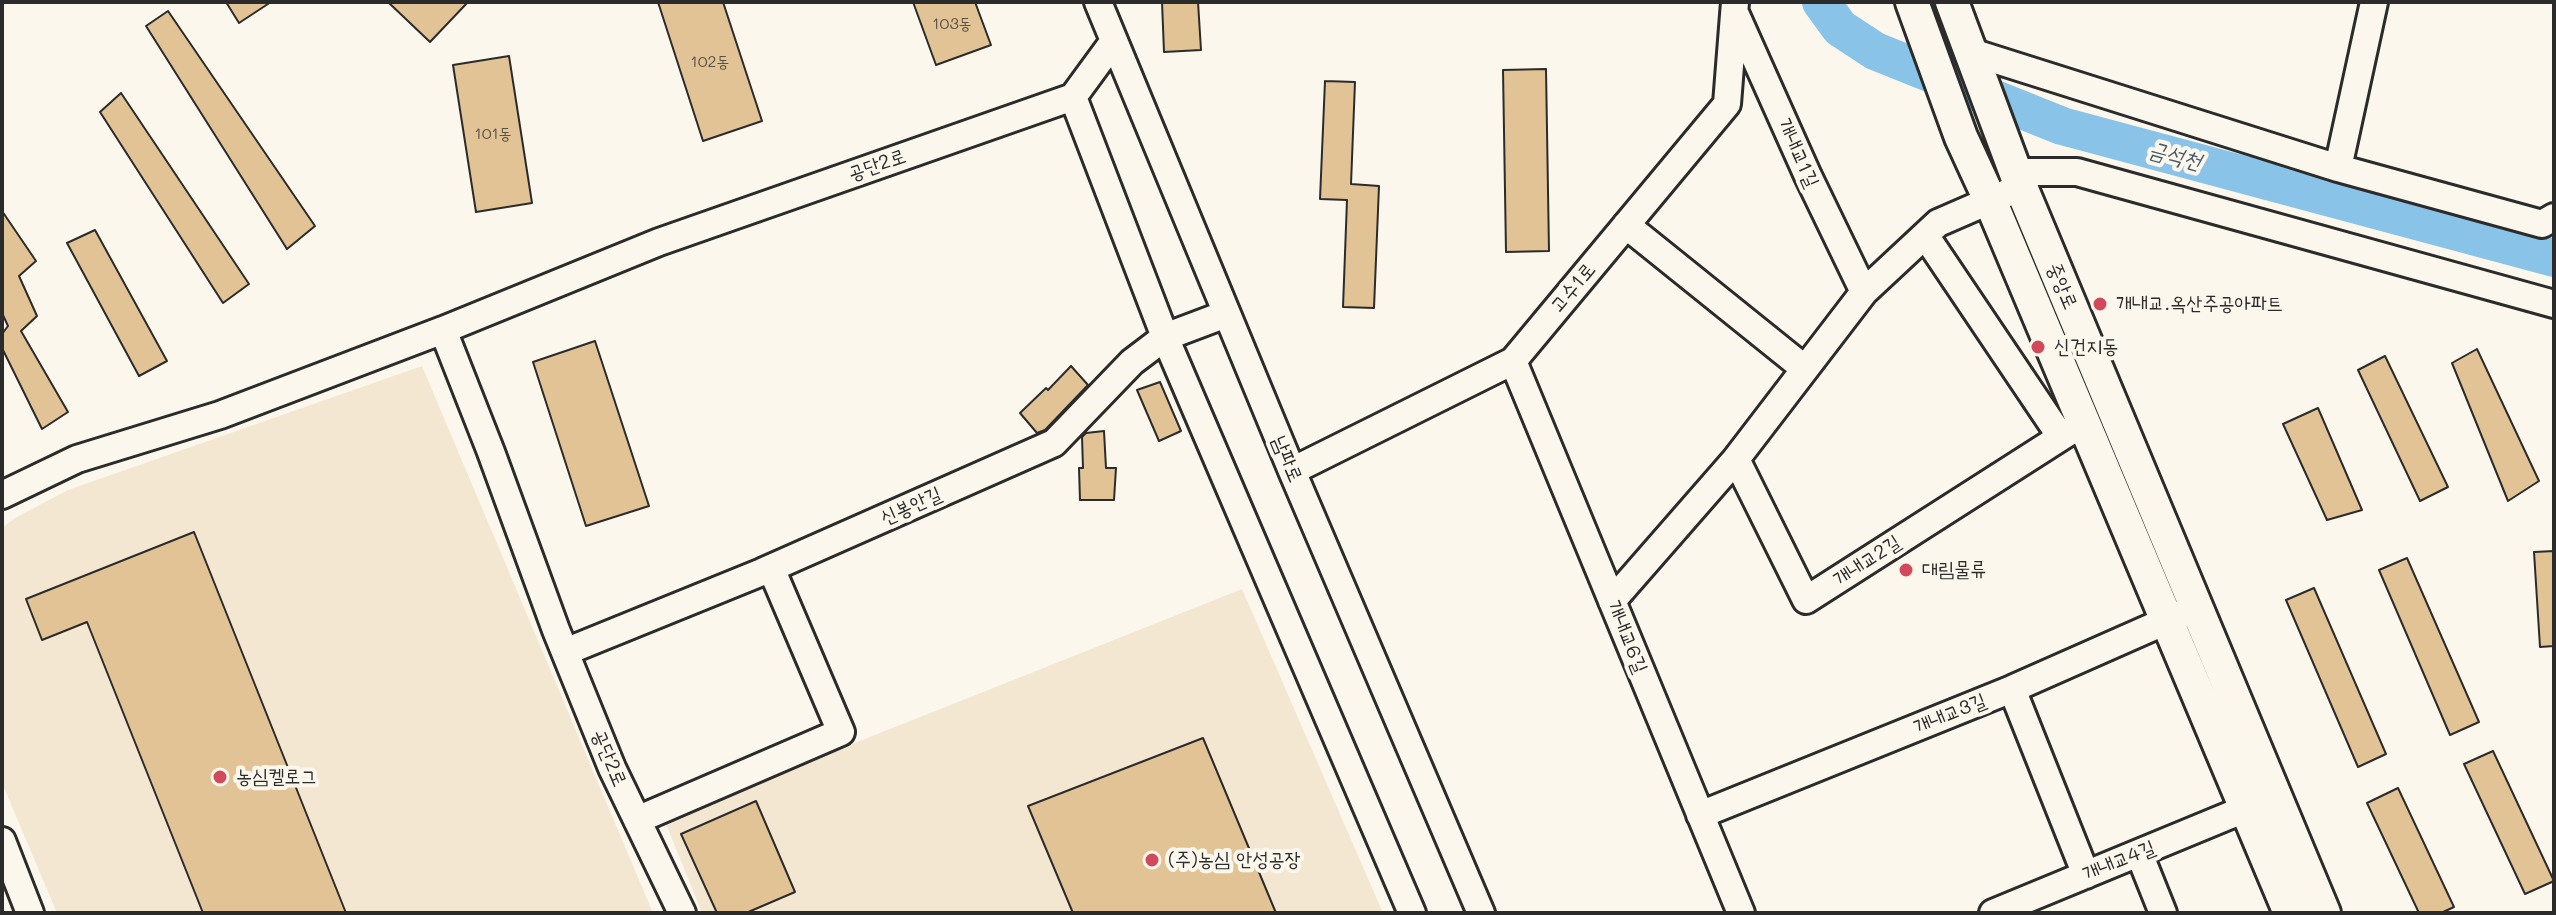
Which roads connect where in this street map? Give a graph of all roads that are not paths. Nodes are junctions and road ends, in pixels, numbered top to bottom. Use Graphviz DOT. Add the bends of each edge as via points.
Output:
graph roads {
  1 [pos="1098,2"];
  2 [pos="1912,2"];
  3 [pos="1952,2"];
  4 [pos="2374,2"];
  5 [pos="1735,7"];
  6 [pos="1114,41"];
  7 [pos="1971,52"];
  8 [pos="1073,97"];
  9 [pos="2338,168"];
  10 [pos="2018,180"];
  11 [pos="1990,200"];
  12 [pos="2554,217"];
  13 [pos="1626,225"];
  14 [pos="1925,235"];
  15 [pos="1864,292"];
  16 [pos="2554,304"];
  17 [pos="1226,314"];
  18 [pos="443,330"];
  19 [pos="1165,337"];
  20 [pos="1513,361"];
  21 [pos="1805,369"];
  22 [pos="2072,430"];
  23 [pos="1736,459"];
  24 [pos="1292,471"];
  25 [pos="3,493"];
  26 [pos="771,568"];
  27 [pos="1612,601"];
  28 [pos="2197,607"];
  29 [pos="2165,621"];
  30 [pos="565,652"];
  31 [pos="2012,689"];
  32 [pos="2245,809"];
  33 [pos="1700,815"];
  34 [pos="637,820"];
  35 [pos="2,841"];
  36 [pos="2139,853"];
  37 [pos="2086,875"];
  38 [pos="30,913"];
  39 [pos="682,913"];
  40 [pos="1412,913"];
  41 [pos="1481,913"];
  42 [pos="1741,913"];
  43 [pos="1993,913"];
  44 [pos="2163,913"];
  45 [pos="2290,913"];
  46 [pos="2324,913"];
  1 -- 6 [label="street, 남파로"];
  2 -- 11 [label="main road, 중앙로"];
  3 -- 7 [label="main road"];
  4 -- 9 [label="street"];
  5 -- 13 [label="street, 고수1로" via="1727,104"];
  5 -- 15 [label="street, 개내교1길"];
  6 -- 8 [label="street"];
  6 -- 17 [label="street, 남파로"];
  7 -- 9 [label="street"];
  7 -- 10 [label="main road, 중앙로"];
  8 -- 18 [label="street, 공단2로" via="659,242"];
  8 -- 19 [label="street"];
  9 -- 12 [label="street" via="2542,224"];
  10 -- 11 [label="street"];
  10 -- 16 [label="street" via="2077,172"];
  10 -- 28 [label="main road, 중앙로"];
  11 -- 14 [label="street" via="1938,223"];
  11 -- 22 [label="main road, 중앙로"];
  13 -- 20 [label="street, 고수1로"];
  13 -- 21 [label="street"];
  14 -- 15 [label="street"];
  14 -- 22 [label="street"];
  15 -- 21 [label="street"];
  17 -- 19 [label="street, 신봉안길"];
  17 -- 24 [label="street, 남파로"];
  18 -- 25 [label="street, 공단2로" via="220,415 77,459"];
  18 -- 30 [label="street, 공단2로"];
  19 -- 26 [label="street, 신봉안길" via="1132,362 1054,443"];
  19 -- 40 [label="street"];
  20 -- 24 [label="street, 고수1로"];
  20 -- 27 [label="street, 개내교6길"];
  21 -- 23 [label="street"];
  22 -- 23 [label="street, 개내교2길" via="1806,600"];
  22 -- 29 [label="main road, 중앙로"];
  23 -- 27 [label="street"];
  24 -- 41 [label="street, 남파로"];
  26 -- 30 [label="street, 신봉안길"];
  26 -- 34 [label="street" via="841,732"];
  27 -- 33 [label="street, 개내교6길"];
  28 -- 29 [label="street, 개내교3길"];
  28 -- 46 [label="main road, 중앙로"];
  29 -- 31 [label="street, 개내교3길"];
  29 -- 32 [label="main road, 중앙로"];
  30 -- 34 [label="street, 공단2로"];
  31 -- 33 [label="street, 개내교3길"];
  31 -- 37 [label="street"];
  32 -- 36 [label="street, 개내교4길"];
  32 -- 45 [label="main road, 중앙로"];
  33 -- 42 [label="street, 개내교6길"];
  34 -- 39 [label="street, 공단2로"];
  35 -- 38 [label="street"];
  36 -- 37 [label="street, 개내교4길"];
  36 -- 44 [label="street"];
  37 -- 43 [label="street, 개내교4길"];
}
